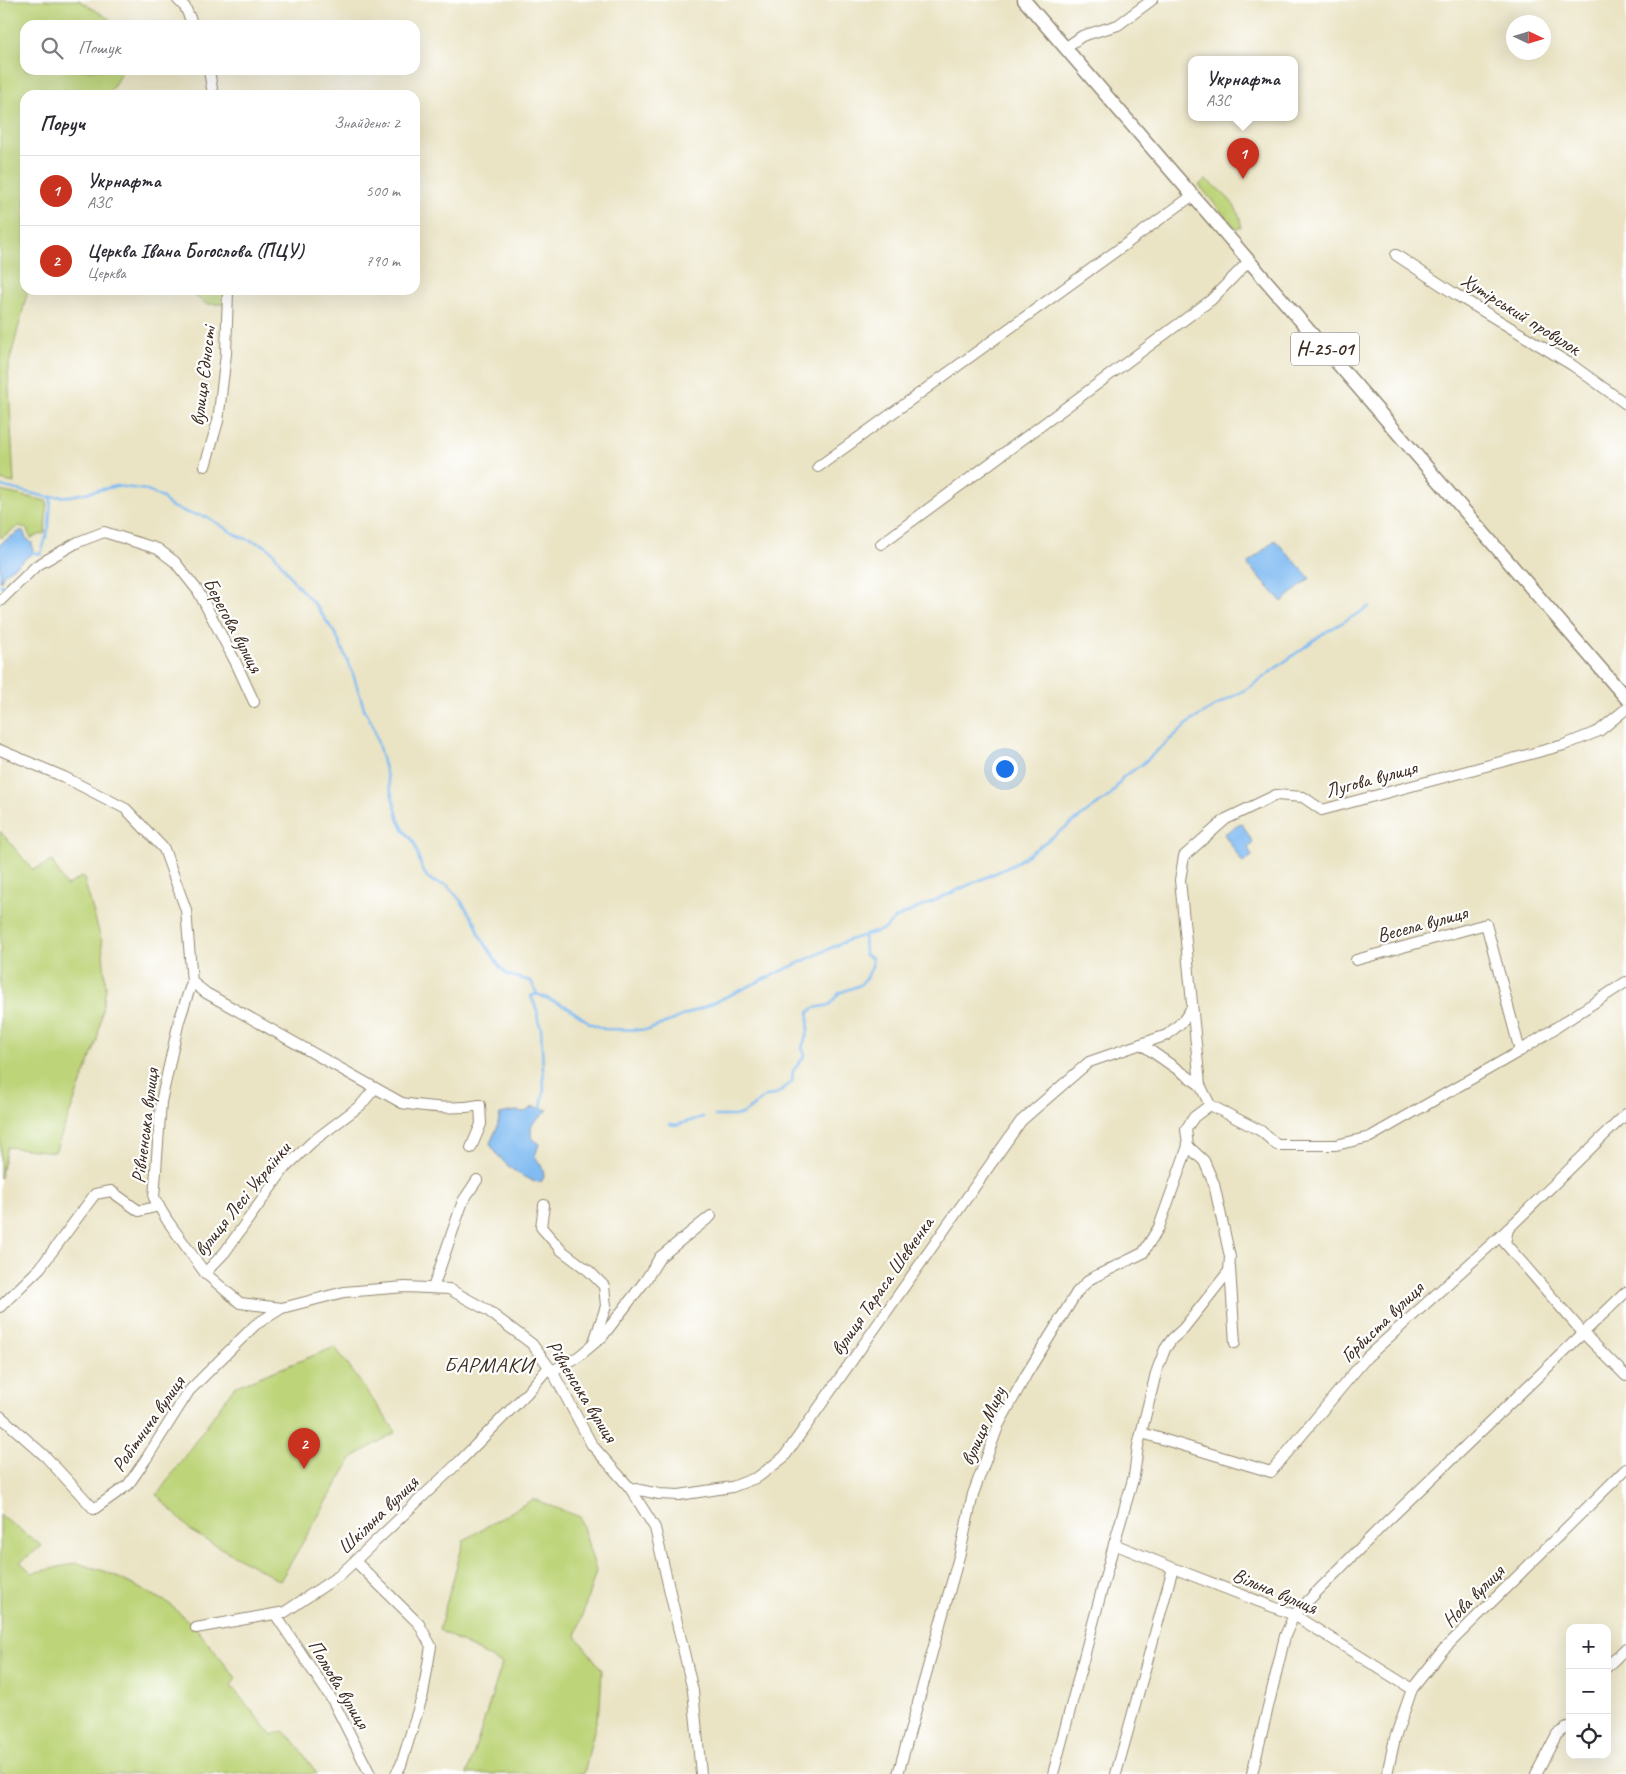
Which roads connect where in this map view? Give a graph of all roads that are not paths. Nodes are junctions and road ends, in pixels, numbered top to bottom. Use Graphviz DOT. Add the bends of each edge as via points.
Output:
graph roads {
  1 [pos="178,0"];
  2 [pos="1024,0"];
  3 [pos="1152,0"];
  4 [pos="190,20"];
  5 [pos="1065,48"];
  6 [pos="210,75"];
  7 [pos="212,90"];
  8 [pos="1192,196"];
  9 [pos="1396,255"];
  10 [pos="1249,261"];
  11 [pos="228,295"];
  12 [pos="1626,404"];
  13 [pos="205,466"];
  14 [pos="818,467"];
  15 [pos="881,544"];
  16 [pos="0,601"];
  17 [pos="1626,698"];
  18 [pos="254,702"];
  19 [pos="1626,709"];
  20 [pos="0,750"];
  21 [pos="1356,960"];
  22 [pos="192,982"];
  23 [pos="1626,982"];
  24 [pos="1192,1008"];
  25 [pos="1141,1044"];
  26 [pos="1520,1051"];
  27 [pos="1200,1085"];
  28 [pos="374,1088"];
  29 [pos="1210,1104"];
  30 [pos="1626,1114"];
  31 [pos="1188,1146"];
  32 [pos="471,1148"];
  33 [pos="477,1180"];
  34 [pos="544,1204"];
  35 [pos="159,1206"];
  36 [pos="711,1216"];
  37 [pos="1508,1229"];
  38 [pos="1230,1265"];
  39 [pos="205,1273"];
  40 [pos="433,1288"];
  41 [pos="1626,1292"];
  42 [pos="0,1307"];
  43 [pos="282,1308"];
  44 [pos="1584,1334"];
  45 [pos="594,1343"];
  46 [pos="1235,1343"];
  47 [pos="550,1369"];
  48 [pos="1626,1376"];
  49 [pos="0,1416"];
  50 [pos="1142,1433"];
  51 [pos="1626,1469"];
  52 [pos="630,1488"];
  53 [pos="1114,1544"];
  54 [pos="355,1561"];
  55 [pos="1173,1568"];
  56 [pos="275,1614"];
  57 [pos="1294,1615"];
  58 [pos="196,1628"];
  59 [pos="1626,1648"];
  60 [pos="1611,1663"];
  61 [pos="1412,1689"];
  62 [pos="1566,1728"];
  63 [pos="370,1774"];
  64 [pos="396,1774"];
  65 [pos="702,1774"];
  66 [pos="898,1774"];
  67 [pos="1053,1774"];
  68 [pos="1116,1774"];
  69 [pos="1252,1774"];
  70 [pos="1387,1774"];
  71 [pos="1536,1774"];
  1 -- 4 [label="street"];
  2 -- 5 [label="main road, Н-25-01"];
  3 -- 5 [label="street" via="1118,25 1082,36"];
  5 -- 8 [label="main road, Н-25-01"];
  6 -- 7 [label="street"];
  8 -- 10 [label="main road, Н-25-01"];
  8 -- 14 [label="street"];
  9 -- 12 [label="street, Хутірський провулок" via="1572,365"];
  10 -- 15 [label="street" via="1211,300"];
  10 -- 17 [label="main road, Н-25-01"];
  11 -- 13 [label="street, вулиця Єдності" via="226,354 218,421"];
  16 -- 18 [label="street, Берегова вулиця" via="36,566 78,542 104,532 158,549 176,562 198,590"];
  19 -- 24 [label="street, Лугова вулиця" via="1599,731 1564,745 1322,810 1303,797 1276,795 1226,819 1184,856 1180,880"];
  20 -- 22 [label="street, Рівненська вулиця" via="64,777 126,809 164,849 186,910"];
  21 -- 26 [label="street, Весела вулиця" via="1486,924"];
  22 -- 28 [label="street"];
  22 -- 35 [label="street, Рівненська вулиця" via="179,1021 161,1102 154,1198"];
  23 -- 26 [label="street"];
  24 -- 25 [label="street, вулиця Тараса Шевченка" via="1167,1036"];
  24 -- 27 [label="street, Лугова вулиця"];
  25 -- 27 [label="street"];
  25 -- 52 [label="street, вулиця Тараса Шевченка" via="1089,1062 1021,1121 784,1457 758,1477 732,1487 680,1495"];
  26 -- 29 [label="street" via="1370,1137 1336,1145 1277,1146 1261,1132"];
  27 -- 29 [label="street"];
  28 -- 32 [label="street" via="402,1103 434,1108 480,1105 481,1124"];
  28 -- 39 [label="street, вулиця Лесі Українки" via="361,1105 312,1142 284,1169 225,1252"];
  29 -- 31 [label="street, вулиця Миру" via="1194,1117 1186,1129"];
  30 -- 37 [label="street, Горбиста вулиця"];
  31 -- 38 [label="street" via="1204,1162 1214,1184"];
  31 -- 66 [label="street, вулиця Миру" via="1159,1227 1143,1253 1090,1278 1077,1292 998,1424 974,1494"];
  33 -- 40 [label="street" via="463,1202"];
  34 -- 45 [label="street" via="541,1227 561,1250 604,1286 606,1306"];
  35 -- 39 [label="street, Рівненська вулиця"];
  35 -- 42 [label="street" via="139,1211 111,1191 95,1194 40,1268"];
  36 -- 45 [label="street, Шкільна вулиця" via="660,1257 645,1281"];
  37 -- 44 [label="street" via="1505,1243"];
  37 -- 50 [label="street, Горбиста вулиця" via="1367,1356 1271,1472"];
  38 -- 46 [label="street"];
  38 -- 50 [label="street" via="1225,1279 1165,1349"];
  39 -- 43 [label="street, Рівненська вулиця" via="240,1303"];
  40 -- 43 [label="street, Рівненська вулиця" via="344,1292"];
  40 -- 47 [label="street, Рівненська вулиця" via="449,1289 487,1310 532,1344"];
  41 -- 44 [label="street"];
  43 -- 49 [label="street, Робітнича вулиця" via="255,1325 188,1391 128,1485 94,1508 46,1457"];
  44 -- 48 [label="street"];
  44 -- 57 [label="street" via="1380,1528"];
  45 -- 47 [label="street, Шкільна вулиця" via="578,1357"];
  47 -- 52 [label="street, Рівненська вулиця" via="592,1445"];
  47 -- 54 [label="street, Шкільна вулиця"];
  50 -- 53 [label="street" via="1134,1476"];
  51 -- 61 [label="street, Нова вулиця" via="1443,1650"];
  52 -- 65 [label="street, Рівненська вулиця" via="655,1528 693,1691"];
  53 -- 55 [label="street, Вільна вулиця"];
  53 -- 67 [label="street"];
  54 -- 56 [label="street, Шкільна вулиця" via="285,1612"];
  54 -- 64 [label="street" via="419,1624 431,1646 423,1694"];
  55 -- 57 [label="street, Вільна вулиця"];
  55 -- 68 [label="street"];
  56 -- 58 [label="street, Шкільна вулиця"];
  56 -- 63 [label="street, Польова вулиця" via="333,1701"];
  57 -- 61 [label="street, Вільна вулиця"];
  57 -- 69 [label="street" via="1284,1636"];
  59 -- 60 [label="street"];
  61 -- 70 [label="street, Нова вулиця"];
  62 -- 71 [label="street" via="1557,1734"];
}
